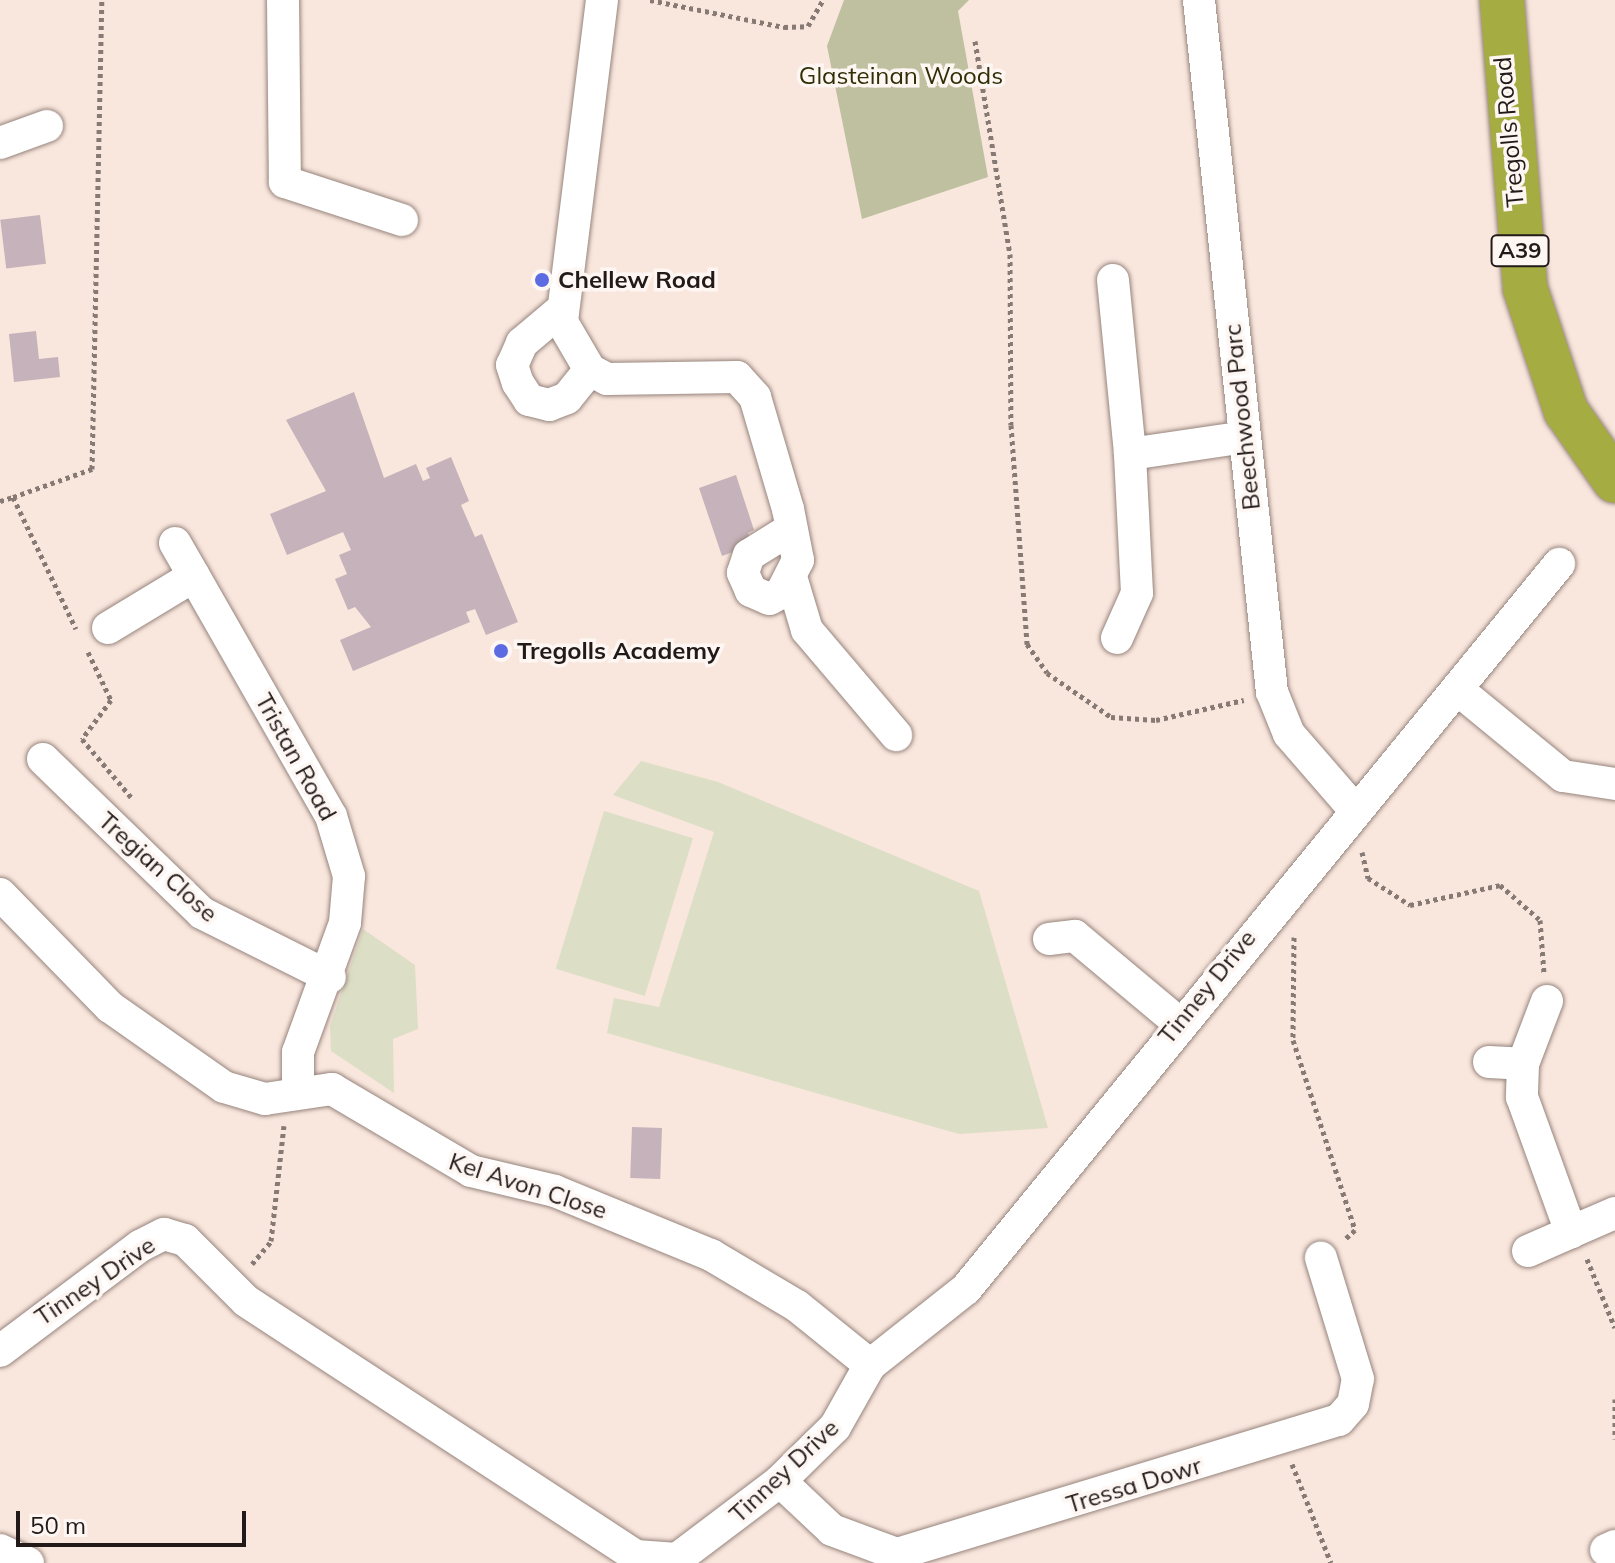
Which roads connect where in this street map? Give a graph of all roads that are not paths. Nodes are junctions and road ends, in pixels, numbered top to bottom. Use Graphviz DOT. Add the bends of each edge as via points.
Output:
graph roads {
  1 [pos="283,0"];
  2 [pos="602,0"];
  3 [pos="1199,0"];
  4 [pos="1502,0"];
  5 [pos="47,126"];
  6 [pos="0,143"];
  7 [pos="402,220"];
  8 [pos="1113,280"];
  9 [pos="560,311"];
  10 [pos="590,370"];
  11 [pos="1245,437"];
  12 [pos="1130,454"];
  13 [pos="1615,481"];
  14 [pos="791,529"];
  15 [pos="175,543"];
  16 [pos="1559,564"];
  17 [pos="194,576"];
  18 [pos="792,580"];
  19 [pos="108,628"];
  20 [pos="1117,638"];
  21 [pos="1457,689"];
  22 [pos="896,735"];
  23 [pos="43,759"];
  24 [pos="1615,784"];
  25 [pos="1353,808"];
  26 [pos="0,894"];
  27 [pos="1049,939"];
  28 [pos="330,977"];
  29 [pos="1547,1001"];
  30 [pos="1178,1022"];
  31 [pos="1489,1062"];
  32 [pos="1523,1064"];
  33 [pos="292,1091"];
  34 [pos="1615,1213"];
  35 [pos="1571,1232"];
  36 [pos="1528,1251"];
  37 [pos="1321,1258"];
  38 [pos="0,1351"];
  39 [pos="870,1365"];
  40 [pos="780,1481"];
  41 [pos="0,1550"];
  42 [pos="28,1563"];
  1 -- 7 [label="street" via="285,182"];
  2 -- 9 [label="street"];
  3 -- 11 [label="street, Beechwood Parc"];
  4 -- 13 [label="highway, Tregolls Road / A39" via="1525,288 1566,411"];
  5 -- 6 [label="street"];
  8 -- 12 [label="street"];
  9 -- 10 [label="street"];
  9 -- 10 [label="street" via="522,343 512,365 518,383 529,400 549,405 567,398"];
  10 -- 14 [label="street" via="626,382 737,377 755,397"];
  11 -- 12 [label="street"];
  11 -- 25 [label="street, Beechwood Parc" via="1272,692 1289,734"];
  12 -- 20 [label="street" via="1137,593"];
  14 -- 18 [label="street" via="798,560"];
  14 -- 18 [label="street" via="760,541 743,573 751,591 769,599"];
  15 -- 17 [label="street, Tristan Road"];
  16 -- 21 [label="street, Tinney Drive"];
  17 -- 19 [label="street"];
  17 -- 28 [label="street, Tristan Road" via="331,816 349,876"];
  18 -- 22 [label="street" via="807,630"];
  21 -- 24 [label="street" via="1554,771"];
  21 -- 25 [label="street, Tinney Drive"];
  23 -- 28 [label="street, Tregian Close" via="202,913"];
  25 -- 30 [label="street, Tinney Drive"];
  26 -- 33 [label="street, Kel Avon Close" via="110,1007 184,1065 251,1095"];
  27 -- 30 [label="street" via="1075,936"];
  28 -- 33 [label="street, Tristan Road" via="298,1052"];
  29 -- 32 [label="street"];
  30 -- 39 [label="street, Tinney Drive" via="966,1289"];
  31 -- 32 [label="street"];
  32 -- 35 [label="street" via="1522,1097"];
  33 -- 39 [label="street, Kel Avon Close" via="332,1089 371,1107 422,1148 471,1171 555,1191 711,1255 797,1306"];
  34 -- 35 [label="street"];
  35 -- 36 [label="street"];
  37 -- 40 [label="street, Tressa Dowr" via="1358,1379 1353,1404 1339,1420 897,1554 832,1530"];
  38 -- 40 [label="street, Tinney Drive" via="57,1302 164,1234 185,1240 246,1301 636,1556 677,1559"];
  39 -- 40 [label="street, Tinney Drive" via="835,1427"];
  41 -- 42 [label="street"];
}
